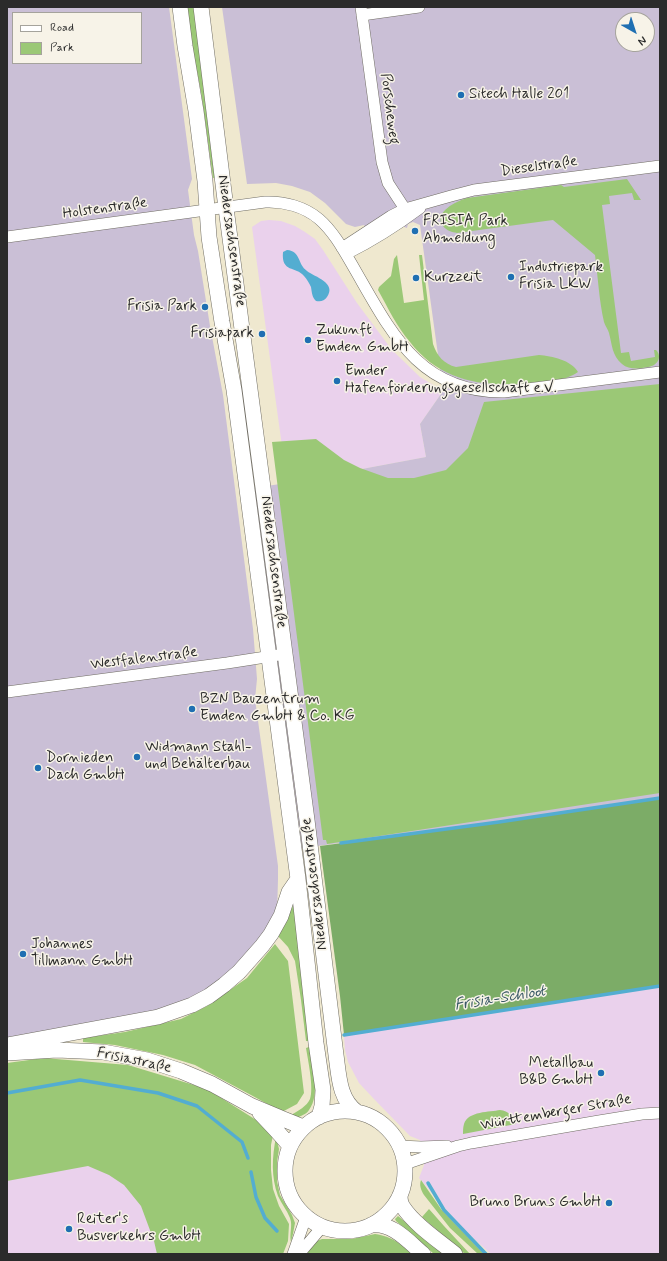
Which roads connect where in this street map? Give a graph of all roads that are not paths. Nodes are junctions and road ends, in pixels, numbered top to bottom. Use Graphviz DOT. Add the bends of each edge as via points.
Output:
graph roads {
  1 [pos="180,7"];
  2 [pos="201,7"];
  3 [pos="419,7"];
  4 [pos="362,11"];
  5 [pos="660,166"];
  6 [pos="424,204"];
  7 [pos="226,208"];
  8 [pos="405,209"];
  9 [pos="207,210"];
  10 [pos="7,237"];
  11 [pos="344,251"];
  12 [pos="660,372"];
  13 [pos="285,654"];
  14 [pos="269,657"];
  15 [pos="7,692"];
  16 [pos="298,879"];
  17 [pos="7,1045"];
  18 [pos="7,1053"];
  19 [pos="252,1106"];
  20 [pos="357,1112"];
  21 [pos="660,1113"];
  22 [pos="319,1117"];
  23 [pos="303,1127"];
  24 [pos="290,1146"];
  25 [pos="400,1146"];
  26 [pos="458,1146"];
  27 [pos="405,1164"];
  28 [pos="400,1195"];
  29 [pos="306,1217"];
  30 [pos="370,1225"];
  31 [pos="322,1227"];
  32 [pos="293,1254"];
  33 [pos="299,1254"];
  34 [pos="423,1254"];
  35 [pos="455,1254"];
  1 -- 9 [label="main road, Niedersachsenstraße" via="197,118"];
  2 -- 7 [label="main road, Niedersachsenstraße"];
  3 -- 4 [label="street"];
  4 -- 8 [label="street, Porscheweg" via="382,162 390,187"];
  5 -- 6 [label="street, Dieselstraße" via="474,190"];
  6 -- 8 [label="street, Dieselstraße"];
  6 -- 11 [label="street, Dieselstraße" via="366,244"];
  7 -- 9 [label="street, Holstenstraße"];
  7 -- 11 [label="street, Holstenstraße" via="271,202 296,206 318,218"];
  7 -- 13 [label="main road, Niedersachsenstraße"];
  8 -- 11 [label="street, Dieselstraße" via="391,216"];
  9 -- 10 [label="street, Holstenstraße"];
  9 -- 14 [label="main road, Niedersachsenstraße" via="234,390"];
  11 -- 12 [label="street, Holstenstraße" via="390,329 404,347 423,366 454,384 478,391 504,392"];
  13 -- 14 [label="street, Westfalenstraße"];
  13 -- 20 [label="main road, Niedersachsenstraße" via="340,1085 347,1103"];
  14 -- 15 [label="street, Westfalenstraße"];
  14 -- 16 [label="main road, Niedersachsenstraße"];
  16 -- 17 [label="main road" via="289,892 281,916 262,946 239,972 209,996 158,1017"];
  16 -- 22 [label="main road, Niedersachsenstraße" via="323,1090"];
  18 -- 19 [label="main road, Frisiastraße" via="57,1050 103,1052 147,1060 212,1084"];
  19 -- 23 [label="main road, Frisiastraße"];
  19 -- 24 [label="main road, Frisiastraße"];
  20 -- 22 [label="main road, Niedersachsenstraße" via="340,1111"];
  20 -- 25 [label="main road, Niedersachsenstraße" via="384,1125"];
  21 -- 26 [label="street, Württemberger Straße"];
  22 -- 23 [label="main road, Niedersachsenstraße"];
  23 -- 24 [label="main road, Niedersachsenstraße"];
  24 -- 29 [label="main road, Niedersachsenstraße" via="284,1165 287,1188 293,1202"];
  25 -- 26 [label="street, Württemberger Straße"];
  25 -- 27 [label="main road, Niedersachsenstraße"];
  26 -- 27 [label="street, Württemberger Straße"];
  27 -- 28 [label="main road, Niedersachsenstraße" via="404,1183"];
  28 -- 30 [label="main road, Niedersachsenstraße" via="385,1215"];
  28 -- 35 [label="main road" via="400,1202 418,1224"];
  29 -- 31 [label="main road, Niedersachsenstraße"];
  29 -- 32 [label="street"];
  30 -- 31 [label="main road, Niedersachsenstraße" via="343,1231"];
  30 -- 34 [label="main road, Niedersachsenstraße" via="390,1227"];
  31 -- 33 [label="street"];
}
